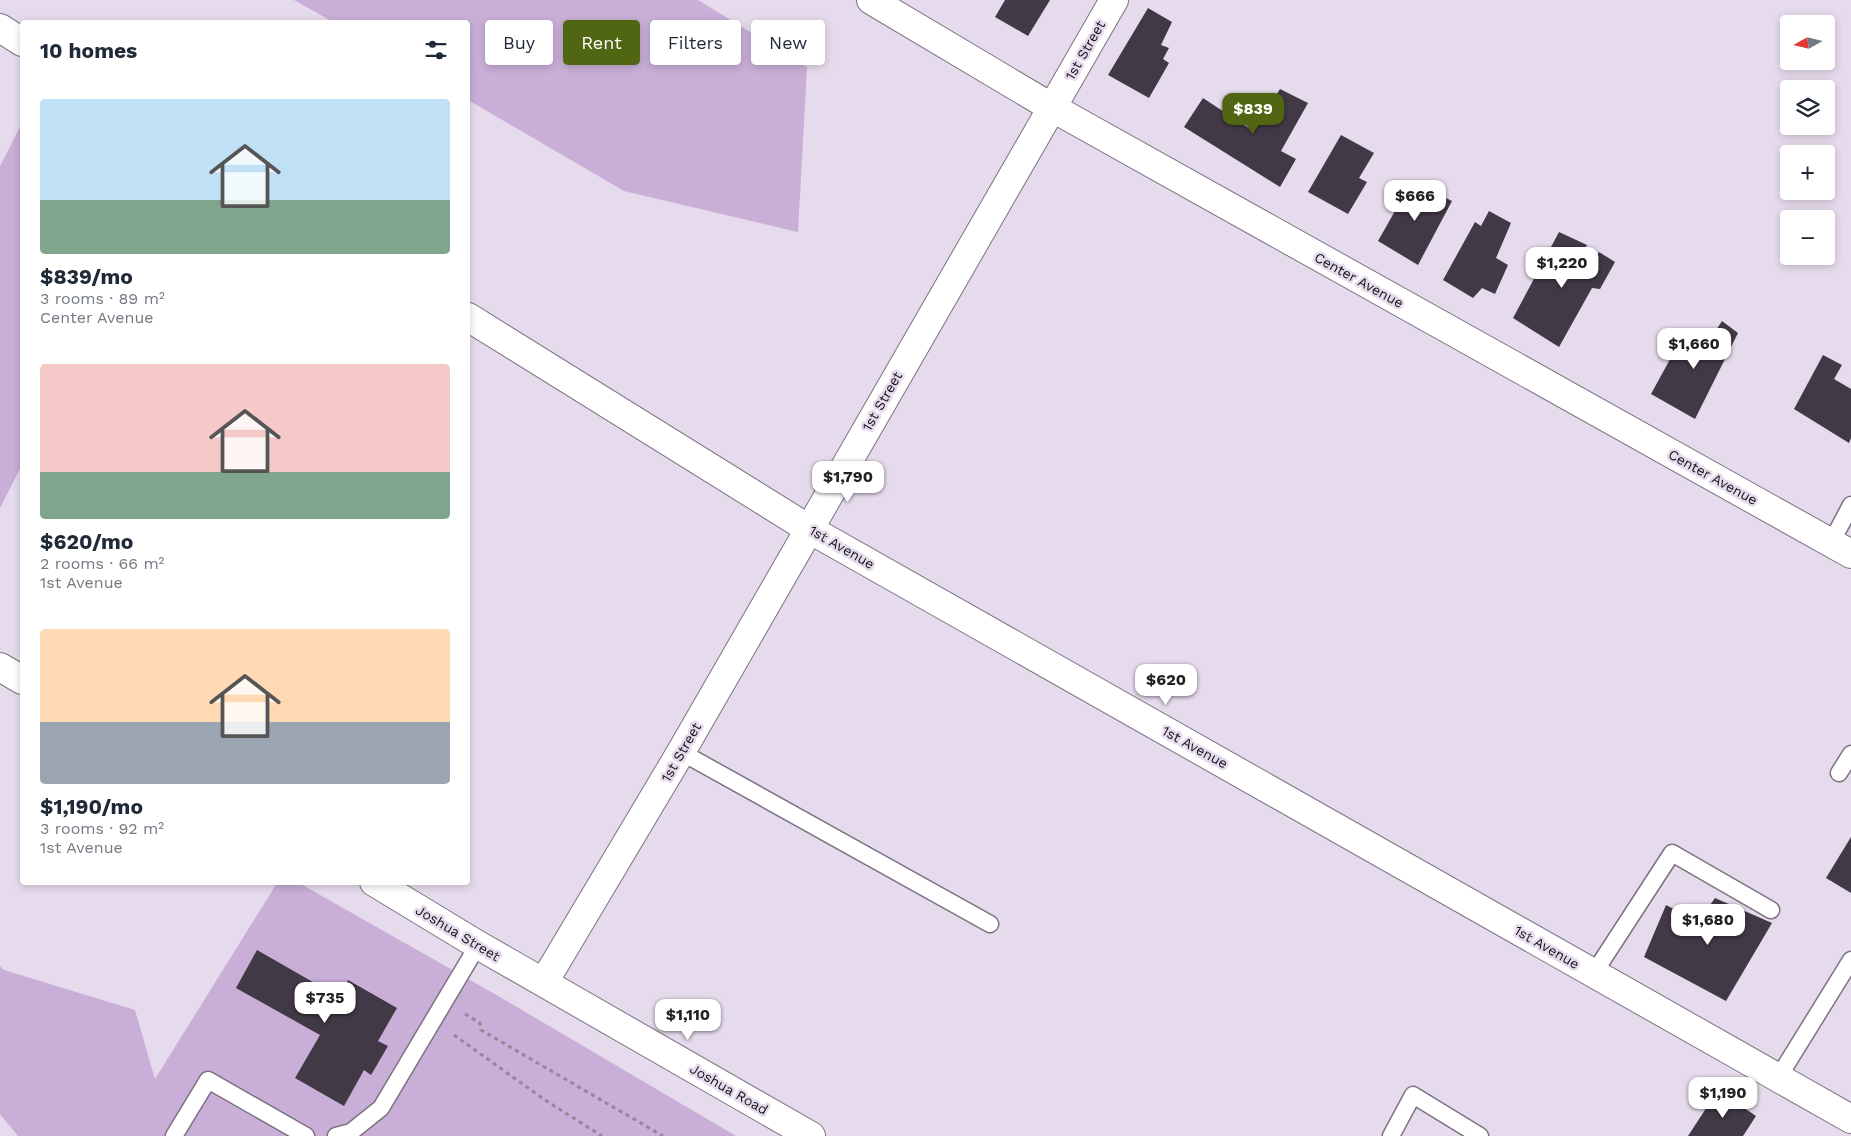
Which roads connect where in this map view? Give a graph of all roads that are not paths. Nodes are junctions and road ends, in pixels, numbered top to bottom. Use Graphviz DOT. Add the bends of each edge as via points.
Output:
graph roads {
  1 [pos="871,0"];
  2 [pos="1114,0"];
  3 [pos="0,28"];
  4 [pos="20,41"];
  5 [pos="1051,107"];
  6 [pos="470,318"];
  7 [pos="1851,505"];
  8 [pos="809,529"];
  9 [pos="1841,549"];
  10 [pos="0,667"];
  11 [pos="20,679"];
  12 [pos="682,752"];
  13 [pos="1851,754"];
  14 [pos="1839,773"];
  15 [pos="379,885"];
  16 [pos="1771,910"];
  17 [pos="990,924"];
  18 [pos="478,946"];
  19 [pos="1851,960"];
  20 [pos="1594,973"];
  21 [pos="544,982"];
  22 [pos="1778,1078"];
  23 [pos="1851,1119"];
  24 [pos="174,1136"];
  25 [pos="306,1136"];
  26 [pos="336,1136"];
  27 [pos="811,1136"];
  28 [pos="1391,1136"];
  29 [pos="1480,1136"];
  1 -- 5 [label="street, Center Avenue"];
  2 -- 5 [label="street, 1st Street"];
  3 -- 4 [label="street"];
  5 -- 8 [label="street, 1st Street"];
  5 -- 9 [label="street, Center Avenue"];
  6 -- 8 [label="street, 1st Avenue"];
  7 -- 9 [label="lane"];
  8 -- 12 [label="street, 1st Street"];
  8 -- 20 [label="street, 1st Avenue"];
  10 -- 11 [label="street"];
  12 -- 17 [label="lane"];
  12 -- 21 [label="street, 1st Street"];
  13 -- 14 [label="lane"];
  15 -- 18 [label="street, Joshua Street"];
  16 -- 20 [label="lane" via="1672,853"];
  18 -- 21 [label="street, Joshua Street"];
  18 -- 26 [label="lane" via="381,1108 351,1132"];
  19 -- 22 [label="lane"];
  20 -- 22 [label="street, 1st Avenue"];
  21 -- 27 [label="street, Joshua Road"];
  22 -- 23 [label="street, 1st Avenue"];
  24 -- 25 [label="lane" via="208,1080"];
  28 -- 29 [label="lane" via="1413,1094"];
}
